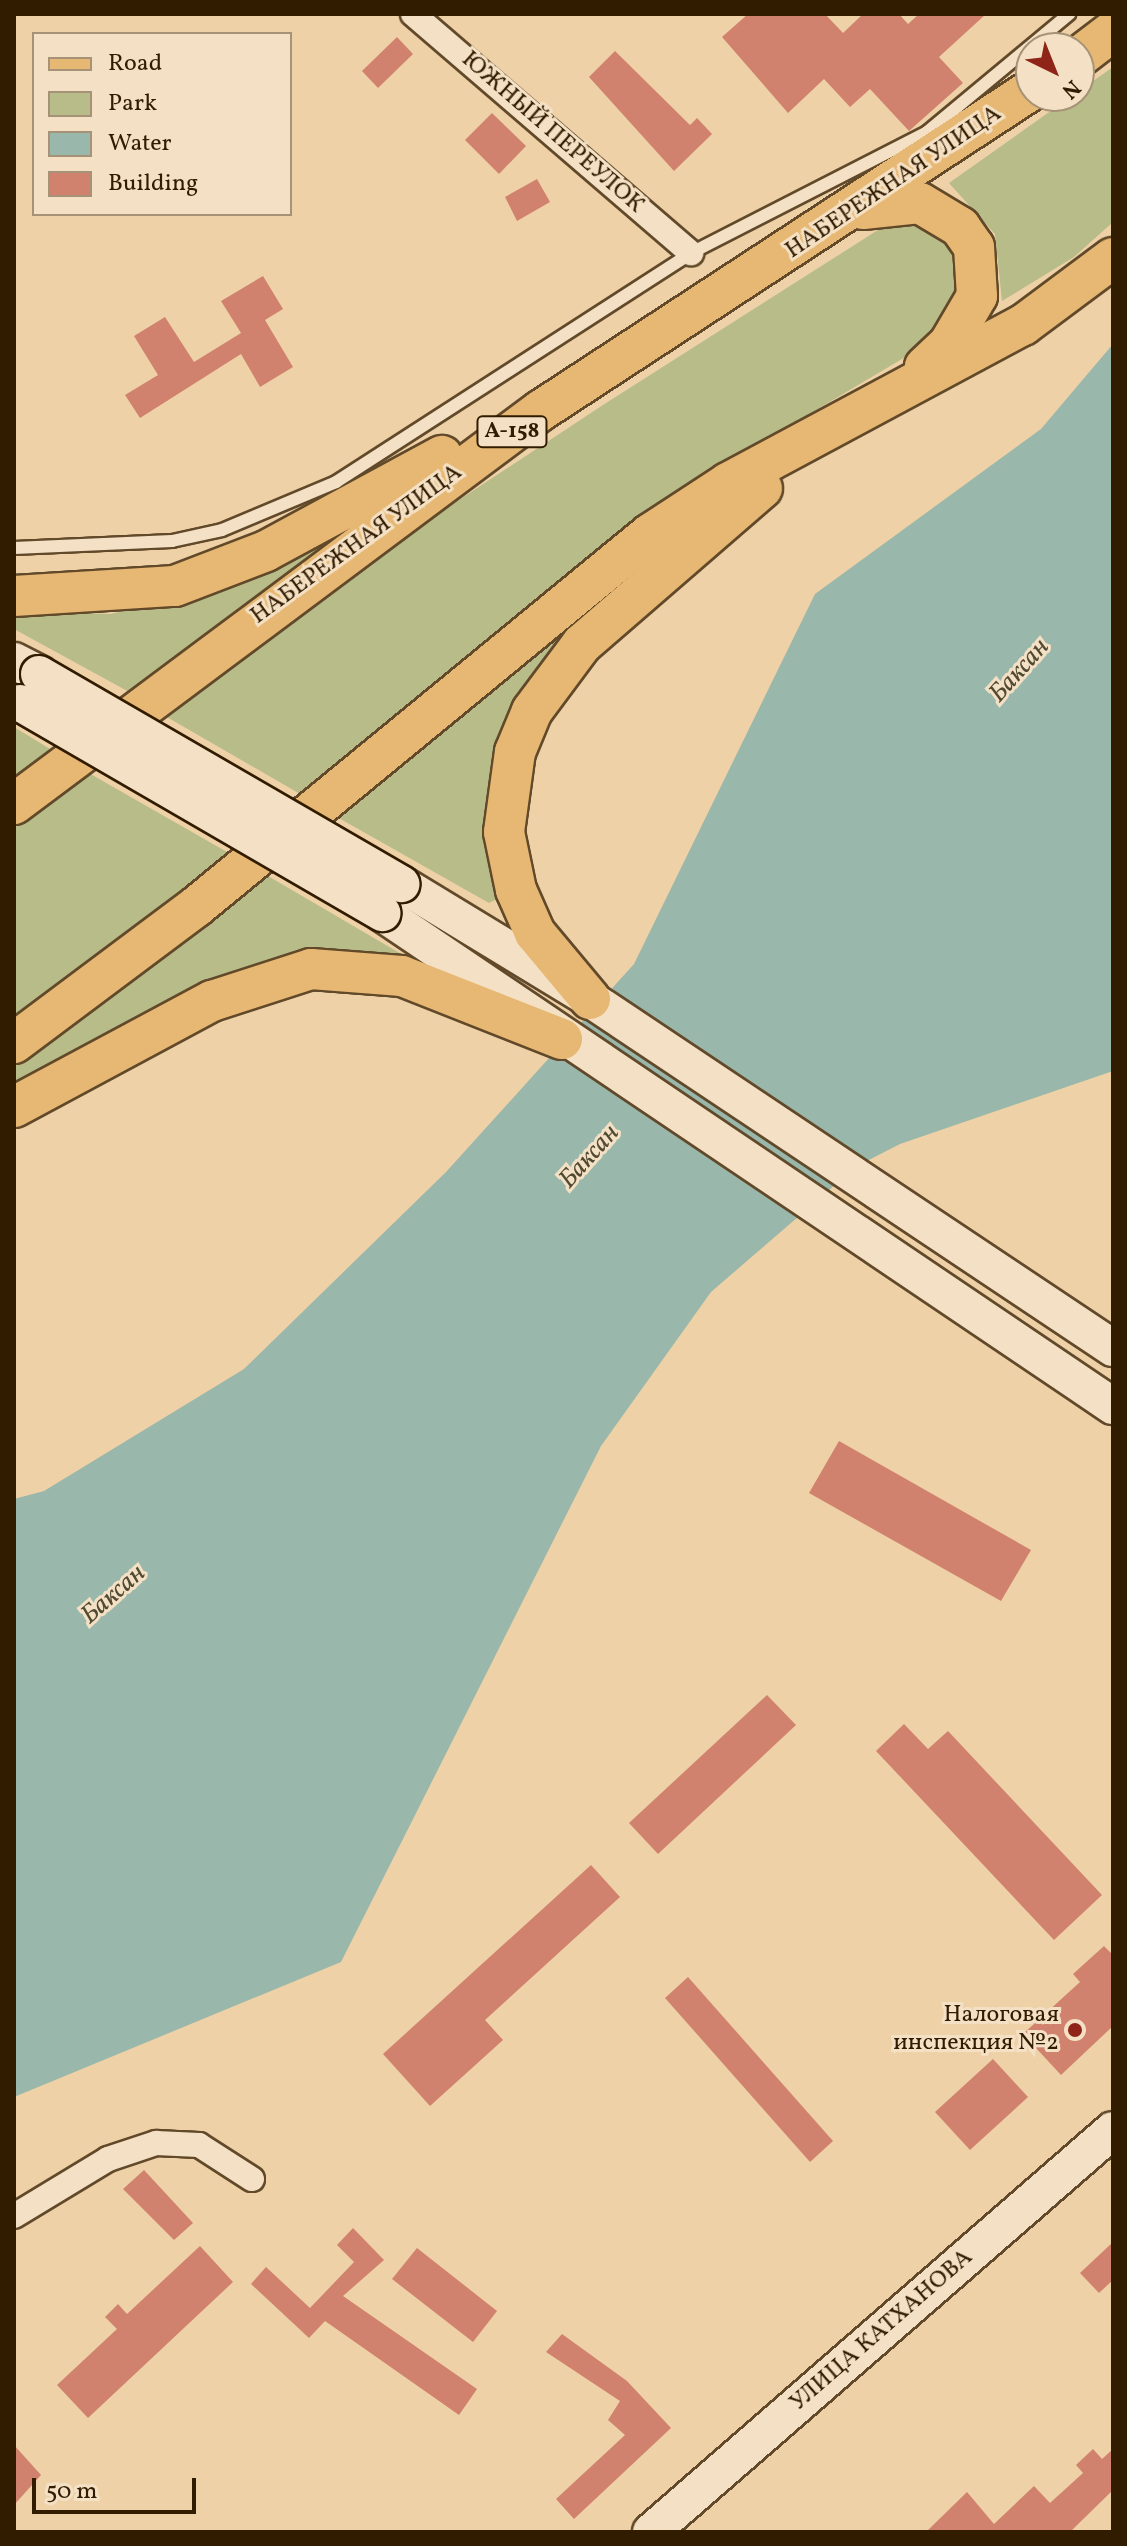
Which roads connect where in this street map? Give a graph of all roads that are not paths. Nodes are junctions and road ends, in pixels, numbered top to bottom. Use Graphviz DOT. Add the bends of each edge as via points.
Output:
graph roads {
  1 [pos="413,14"];
  2 [pos="1069,14"];
  3 [pos="1113,31"];
  4 [pos="1095,45"];
  5 [pos="1015,101"];
  6 [pos="856,211"];
  7 [pos="691,253"];
  8 [pos="1113,258"];
  9 [pos="887,402"];
  10 [pos="540,411"];
  11 [pos="831,433"];
  12 [pos="14,548"];
  13 [pos="14,596"];
  14 [pos="22,684"];
  15 [pos="14,804"];
  16 [pos="392,898"];
  17 [pos="590,999"];
  18 [pos="562,1039"];
  19 [pos="14,1043"];
  20 [pos="14,1107"];
  21 [pos="1113,1348"];
  22 [pos="1113,1406"];
  23 [pos="1113,2130"];
  24 [pos="252,2179"];
  25 [pos="14,2216"];
  26 [pos="651,2532"];
  1 -- 7 [label="street, ЮЖНЫЙ ПЕРЕУЛОК"];
  2 -- 7 [label="lane" via="927,132"];
  3 -- 4 [label="main road"];
  5 -- 6 [label="main road, НАБЕРЕЖНАЯ УЛИЦА / А-158"];
  6 -- 9 [label="main road" via="895,202 942,213 974,247 980,270 966,320"];
  6 -- 10 [label="main road, НАБЕРЕЖНАЯ УЛИЦА / А-158"];
  7 -- 12 [label="lane" via="336,482 222,530 172,541"];
  8 -- 9 [label="main road" via="1023,325"];
  9 -- 11 [label="main road"];
  10 -- 13 [label="main road" via="218,572 130,594"];
  10 -- 15 [label="main road, НАБЕРЕЖНАЯ УЛИЦА / А-158"];
  11 -- 17 [label="main road" via="609,616 532,711 507,794 508,864 535,933"];
  11 -- 19 [label="main road" via="728,483 650,534 209,896"];
  14 -- 16 [label="main road, bridge"];
  16 -- 17 [label="main road"];
  16 -- 18 [label="main road"];
  17 -- 21 [label="main road"];
  18 -- 20 [label="main road" via="402,976 311,969 212,1001"];
  18 -- 22 [label="main road"];
  23 -- 26 [label="main road, УЛИЦА КАТХАНОВА"];
  24 -- 25 [label="street" via="199,2145 156,2143 108,2159"];
}
